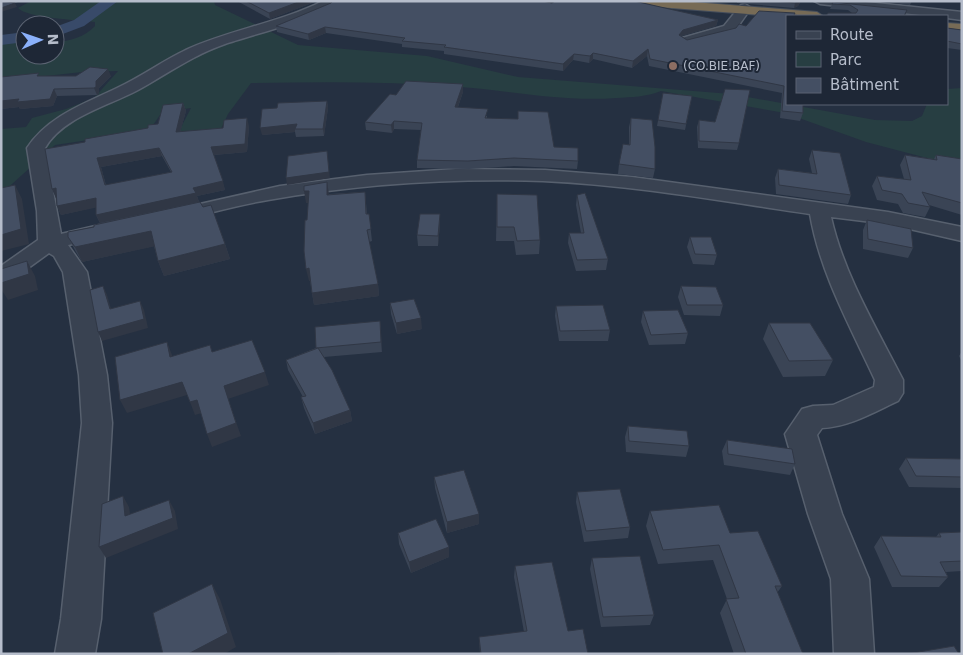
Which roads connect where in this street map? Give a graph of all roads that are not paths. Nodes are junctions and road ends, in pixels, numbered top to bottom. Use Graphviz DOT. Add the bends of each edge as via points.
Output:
graph roads {
  1 [pos="333,1"];
  2 [pos="632,1"];
  3 [pos="664,1"];
  4 [pos="820,1"];
  5 [pos="744,9"];
  6 [pos="813,15"];
  7 [pos="962,16"];
  8 [pos="948,26"];
  9 [pos="962,27"];
  10 [pos="686,41"];
  11 [pos="819,208"];
  12 [pos="160,218"];
  13 [pos="123,227"];
  14 [pos="962,234"];
  15 [pos="49,243"];
  16 [pos="1,277"];
  17 [pos="76,654"];
  18 [pos="854,654"];
  1 -- 15 [label="street" via="298,19 190,52 135,86 66,120 45,135 36,148 49,222"];
  2 -- 5 [label="highway"];
  3 -- 5 [label="highway"];
  4 -- 7 [label="street"];
  5 -- 6 [label="highway"];
  5 -- 10 [label="street" via="729,29"];
  8 -- 9 [label="highway"];
  11 -- 12 [label="street" via="591,178 514,174 334,185 279,192"];
  11 -- 14 [label="street" via="910,222"];
  11 -- 18 [label="street" via="835,270 889,380 888,393 836,416 813,417 801,434 825,514 850,579"];
  13 -- 15 [label="street"];
  15 -- 16 [label="street"];
  15 -- 17 [label="street" via="62,252 75,272 93,375 97,423"];
}
